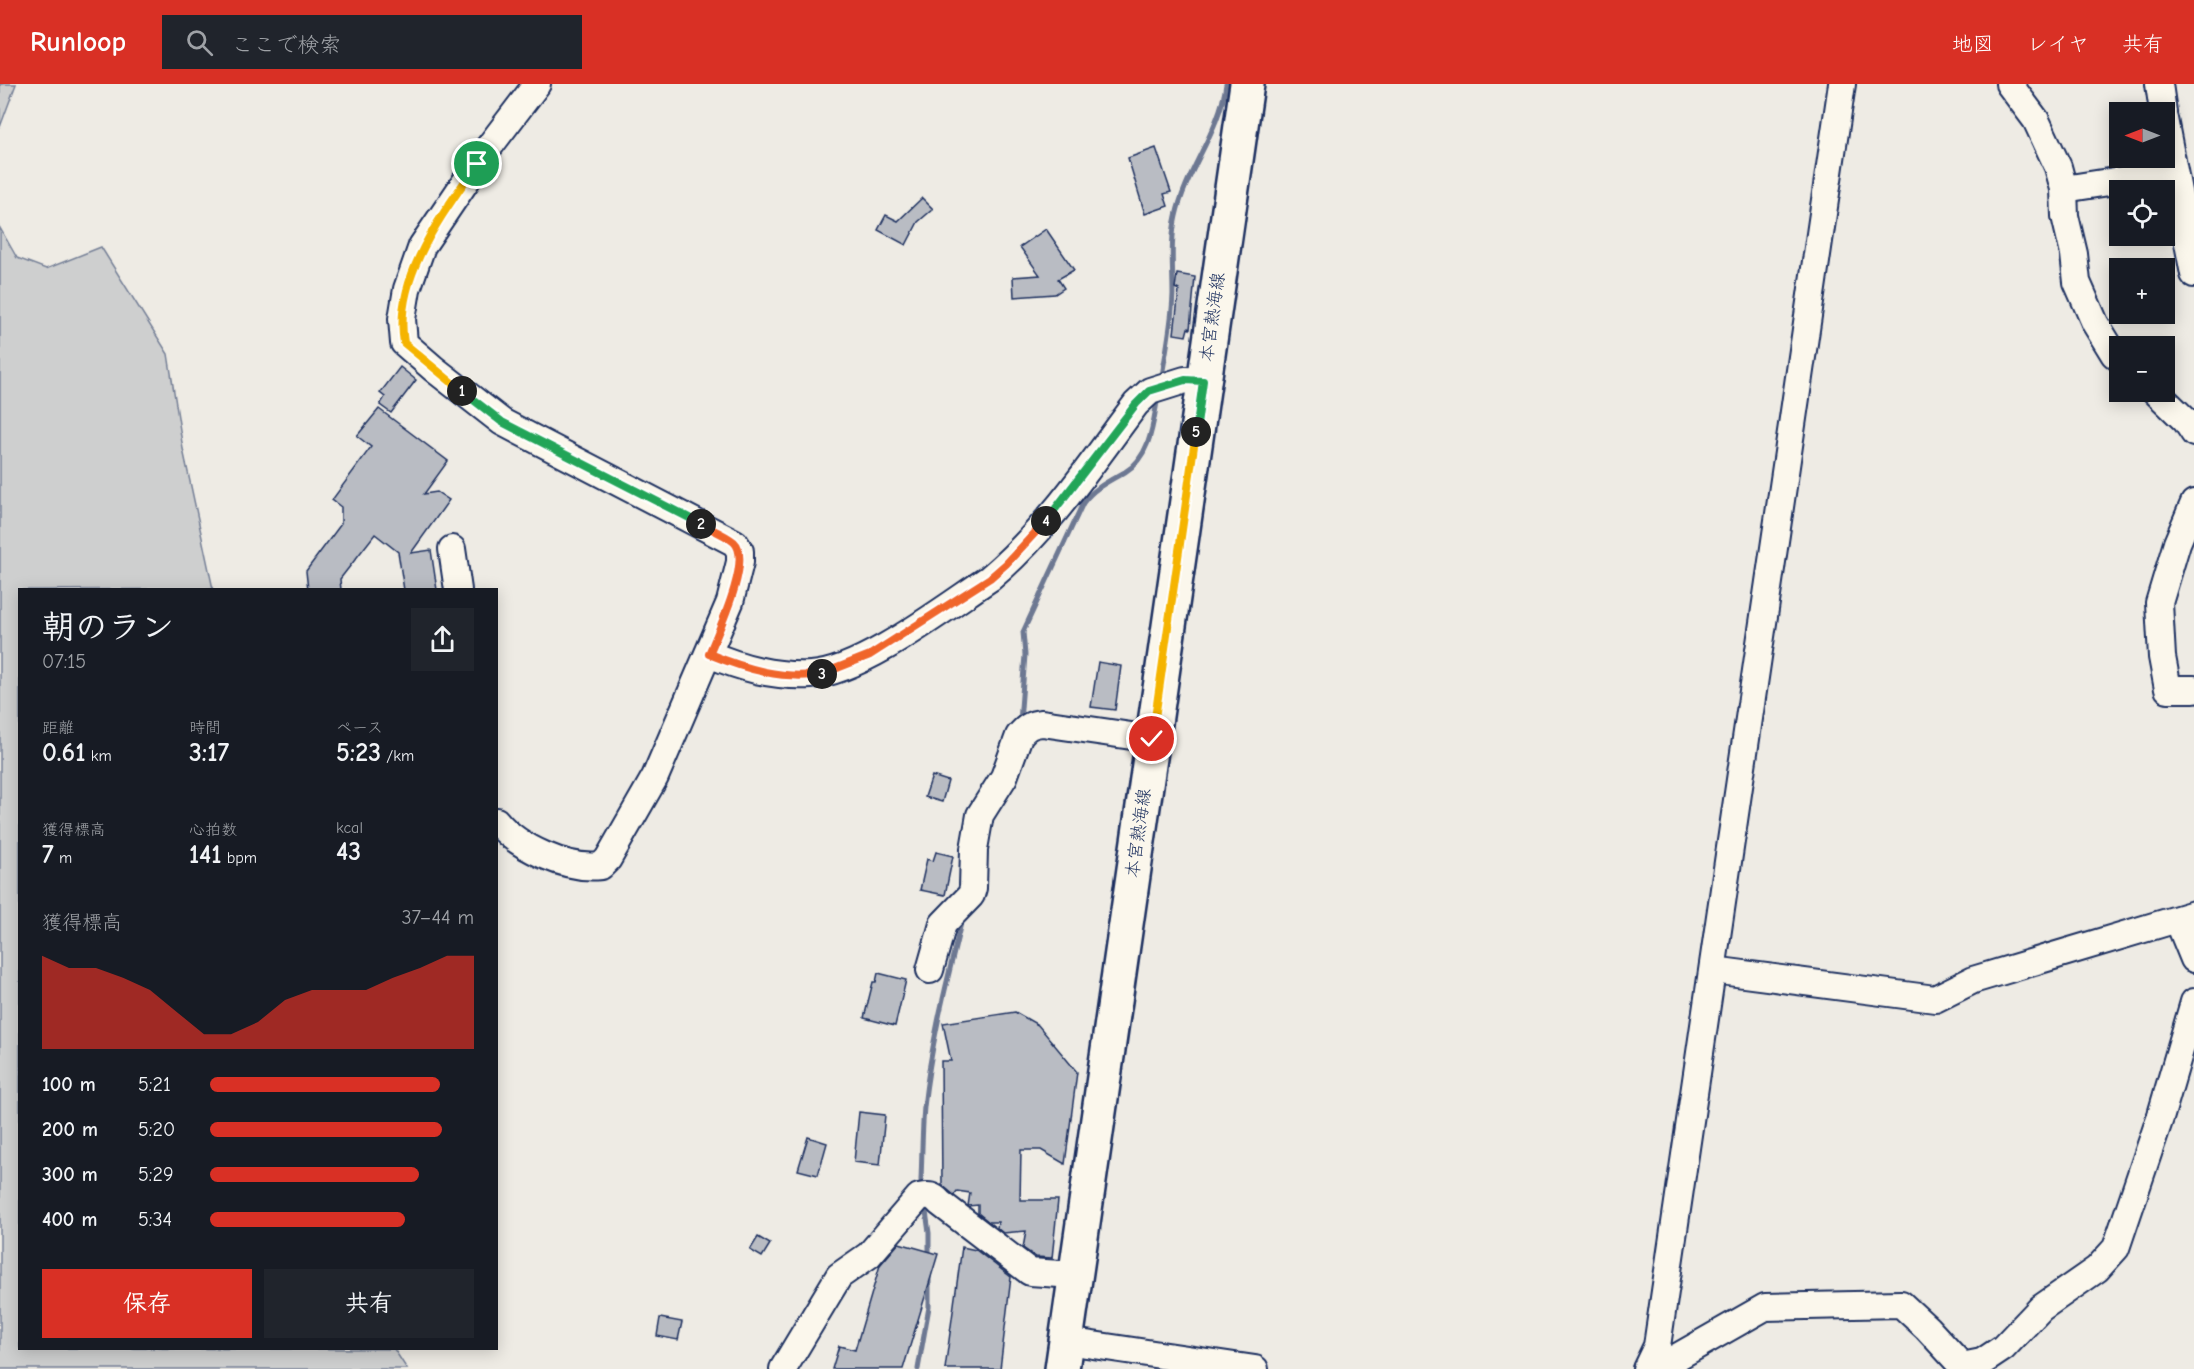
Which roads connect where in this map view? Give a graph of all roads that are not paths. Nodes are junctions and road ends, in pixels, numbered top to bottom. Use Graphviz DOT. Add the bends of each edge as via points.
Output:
graph roads {
  1 [pos="537,84"];
  2 [pos="1247,84"];
  3 [pos="1842,84"];
  4 [pos="2009,84"];
  5 [pos="2159,84"];
  6 [pos="2162,102"];
  7 [pos="2172,168"];
  8 [pos="2173,172"];
  9 [pos="2064,189"];
  10 [pos="2194,274"];
  11 [pos="2109,346"];
  12 [pos="1203,381"];
  13 [pos="2167,402"];
  14 [pos="2191,424"];
  15 [pos="2194,503"];
  16 [pos="452,549"];
  17 [pos="458,588"];
  18 [pos="709,654"];
  19 [pos="2194,689"];
  20 [pos="1152,739"];
  21 [pos="498,823"];
  22 [pos="2186,917"];
  23 [pos="2194,960"];
  24 [pos="930,970"];
  25 [pos="1713,970"];
  26 [pos="2194,1002"];
  27 [pos="1075,1275"];
  28 [pos="1064,1355"];
  29 [pos="1961,1368"];
  30 [pos="783,1369"];
  31 [pos="1255,1369"];
  32 [pos="1646,1369"];
  33 [pos="1656,1369"];
  1 -- 18 [label="street" via="422,246 407,289 402,319 404,343 502,422 735,543 740,551 738,572"];
  2 -- 12 [label="main road, 本宮熱海線"];
  3 -- 25 [label="street"];
  4 -- 9 [label="street" via="2036,120"];
  5 -- 6 [label="street"];
  7 -- 8 [label="street"];
  8 -- 9 [label="street"];
  8 -- 10 [label="street"];
  9 -- 11 [label="street" via="2077,282"];
  12 -- 18 [label="street" via="1185,380 1149,391 1056,510 1006,564 870,655 826,673 796,675 741,667"];
  12 -- 20 [label="main road, 本宮熱海線"];
  13 -- 14 [label="street"];
  15 -- 19 [label="street" via="2159,603 2168,689"];
  16 -- 17 [label="street"];
  18 -- 21 [label="street" via="655,777 601,866 576,866 526,846"];
  20 -- 24 [label="street" via="1042,723 1023,730 1004,777 980,815 973,888 943,924"];
  20 -- 27 [label="main road, 本宮熱海線"];
  22 -- 23 [label="street"];
  22 -- 25 [label="street" via="1973,980 1935,999"];
  25 -- 32 [label="street" via="1657,1346"];
  26 -- 29 [label="street" via="2116,1248 2097,1269 2041,1308 2003,1348 1982,1362"];
  27 -- 28 [label="main road, 本宮熱海線"];
  27 -- 30 [label="street" via="1030,1272 936,1198 919,1197 869,1255 839,1276"];
  28 -- 31 [label="street"];
  29 -- 33 [label="street" via="1901,1304 1765,1307"];
}
